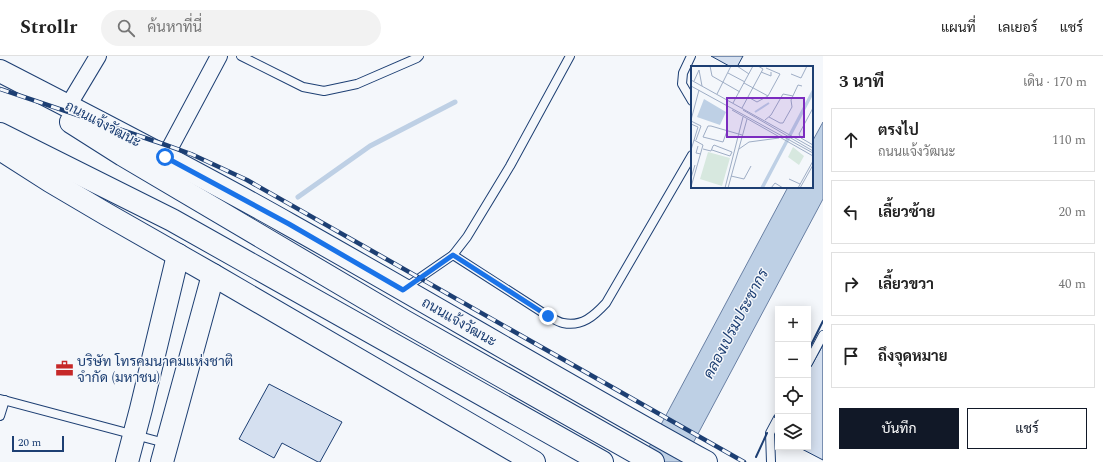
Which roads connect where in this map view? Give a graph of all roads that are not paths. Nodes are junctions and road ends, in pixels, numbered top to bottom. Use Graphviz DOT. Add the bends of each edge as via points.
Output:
graph roads {
  1 [pos="98,56"];
  2 [pos="219,56"];
  3 [pos="242,56"];
  4 [pos="419,56"];
  5 [pos="570,56"];
  6 [pos="691,56"];
  7 [pos="0,70"];
  8 [pos="0,76"];
  9 [pos="691,99"];
  10 [pos="68,106"];
  11 [pos="0,134"];
  12 [pos="0,149"];
  13 [pos="165,157"];
  14 [pos="691,157"];
  15 [pos="178,255"];
  16 [pos="453,255"];
  17 [pos="213,275"];
  18 [pos="403,290"];
  19 [pos="823,335"];
  20 [pos="811,357"];
  21 [pos="3,400"];
  22 [pos="0,416"];
  23 [pos="775,424"];
  24 [pos="134,435"];
  25 [pos="164,453"];
  26 [pos="127,462"];
  27 [pos="534,462"];
  28 [pos="602,462"];
  29 [pos="653,462"];
  30 [pos="706,462"];
  31 [pos="772,462"];
  1 -- 10 [label="street"];
  2 -- 13 [label="street"];
  3 -- 4 [label="lane" via="303,87 324,91 357,84"];
  5 -- 16 [label="lane" via="510,166 467,237"];
  6 -- 9 [label="lane" via="682,84"];
  7 -- 10 [label="main road, ถนนแจ้งวัฒนะ"];
  8 -- 29 [label="main road, ถนนแจ้งวัฒนะ" via="124,156 404,321"];
  10 -- 13 [label="main road, ถนนแจ้งวัฒนะ"];
  11 -- 28 [label="main road" via="172,220"];
  12 -- 15 [label="main road" via="81,200"];
  13 -- 18 [label="main road, ถนนแจ้งวัฒนะ" via="289,224"];
  14 -- 16 [label="lane" via="606,303 581,324 562,323 548,316"];
  15 -- 17 [label="main road"];
  15 -- 24 [label="main road"];
  16 -- 18 [label="lane"];
  17 -- 25 [label="main road"];
  17 -- 27 [label="main road"];
  18 -- 30 [label="main road, ถนนแจ้งวัฒนะ"];
  19 -- 20 [label="lane"];
  21 -- 22 [label="lane"];
  21 -- 24 [label="lane"];
  23 -- 31 [label="lane" via="770,433"];
  24 -- 25 [label="lane"];
  24 -- 26 [label="main road"];
}
